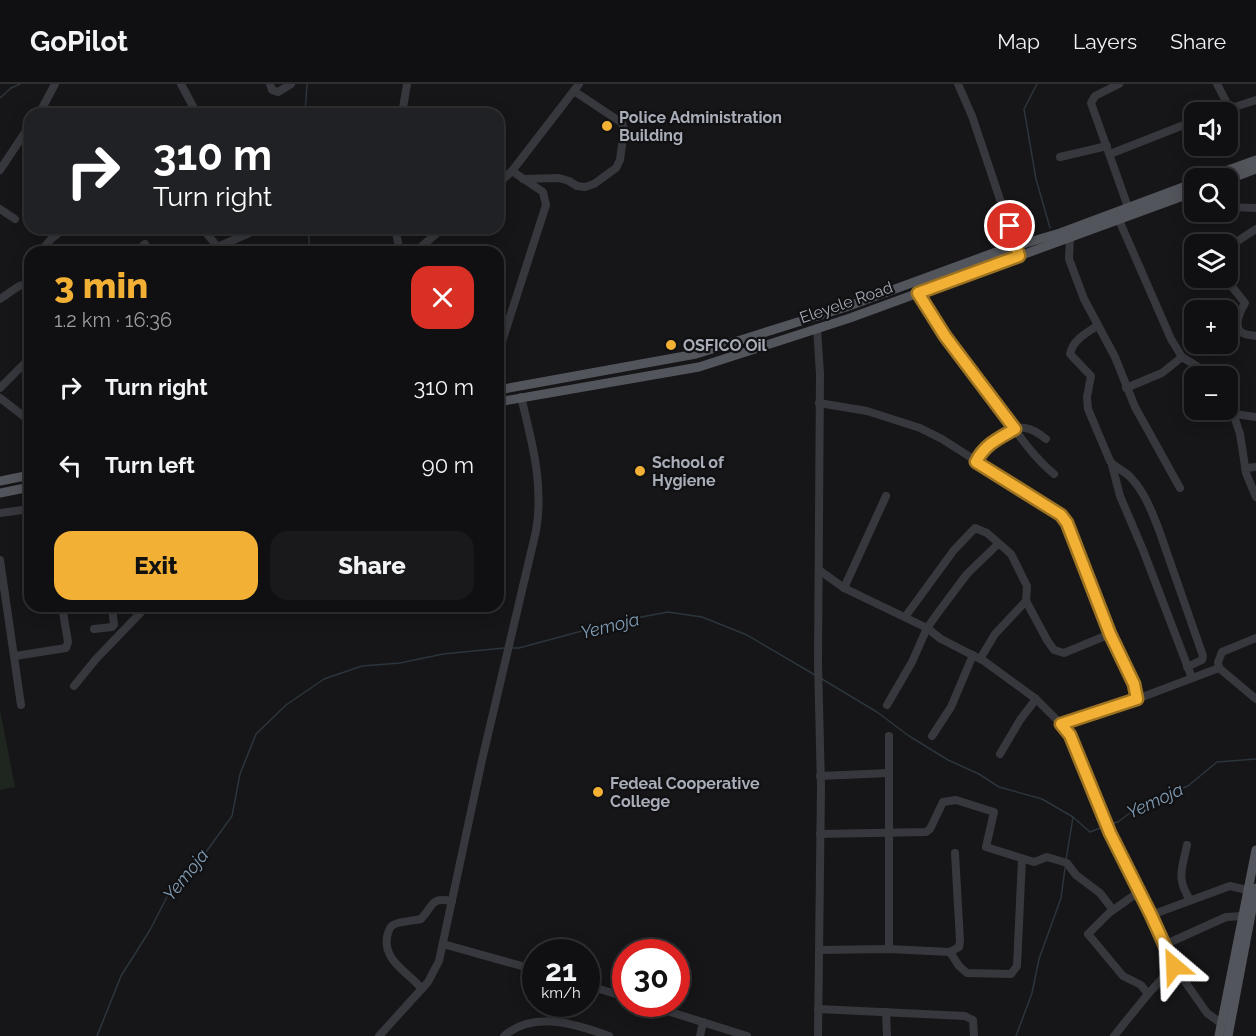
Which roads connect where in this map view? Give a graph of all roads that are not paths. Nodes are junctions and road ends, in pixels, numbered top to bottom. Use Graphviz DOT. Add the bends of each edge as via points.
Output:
graph roads {
  1 [pos="55,84"];
  2 [pos="181,84"];
  3 [pos="270,84"];
  4 [pos="291,84"];
  5 [pos="407,84"];
  6 [pos="958,84"];
  7 [pos="1119,84"];
  8 [pos="1217,84"];
  9 [pos="577,87"];
  10 [pos="1256,100"];
  11 [pos="1226,102"];
  12 [pos="1238,106"];
  13 [pos="42,108"];
  14 [pos="194,108"];
  15 [pos="403,108"];
  16 [pos="1184,124"];
  17 [pos="24,134"];
  18 [pos="1108,150"];
  19 [pos="1060,157"];
  20 [pos="1256,160"];
  21 [pos="1234,168"];
  22 [pos="1256,169"];
  23 [pos="0,170"];
  24 [pos="512,171"];
  25 [pos="1238,176"];
  26 [pos="504,178"];
  27 [pos="523,178"];
  28 [pos="1184,187"];
  29 [pos="1184,196"];
  30 [pos="1128,207"];
  31 [pos="1238,207"];
  32 [pos="1256,208"];
  33 [pos="0,209"];
  34 [pos="15,219"];
  35 [pos="1119,220"];
  36 [pos="1256,229"];
  37 [pos="57,234"];
  38 [pos="207,234"];
  39 [pos="246,234"];
  40 [pos="436,234"];
  41 [pos="1064,237"];
  42 [pos="1238,241"];
  43 [pos="145,244"];
  44 [pos="45,246"];
  45 [pos="143,246"];
  46 [pos="217,246"];
  47 [pos="422,246"];
  48 [pos="1022,250"];
  49 [pos="24,284"];
  50 [pos="1234,288"];
  51 [pos="918,293"];
  52 [pos="0,299"];
  53 [pos="1097,326"];
  54 [pos="817,328"];
  55 [pos="504,335"];
  56 [pos="1256,336"];
  57 [pos="696,354"];
  58 [pos="1182,357"];
  59 [pos="24,363"];
  60 [pos="1197,366"];
  61 [pos="699,367"];
  62 [pos="0,388"];
  63 [pos="1126,388"];
  64 [pos="504,389"];
  65 [pos="0,398"];
  66 [pos="521,398"];
  67 [pos="504,401"];
  68 [pos="819,403"];
  69 [pos="1238,414"];
  70 [pos="24,416"];
  71 [pos="1256,417"];
  72 [pos="1236,420"];
  73 [pos="1015,429"];
  74 [pos="1046,439"];
  75 [pos="976,462"];
  76 [pos="1112,465"];
  77 [pos="1256,467"];
  78 [pos="1245,468"];
  79 [pos="1054,474"];
  80 [pos="24,476"];
  81 [pos="0,481"];
  82 [pos="24,488"];
  83 [pos="1180,488"];
  84 [pos="0,493"];
  85 [pos="886,496"];
  86 [pos="1256,497"];
  87 [pos="24,509"];
  88 [pos="0,513"];
  89 [pos="998,544"];
  90 [pos="0,560"];
  91 [pos="819,570"];
  92 [pos="844,588"];
  93 [pos="1026,601"];
  94 [pos="63,612"];
  95 [pos="113,612"];
  96 [pos="141,612"];
  97 [pos="904,617"];
  98 [pos="927,628"];
  99 [pos="94,629"];
  100 [pos="1110,634"];
  101 [pos="1256,638"];
  102 [pos="15,656"];
  103 [pos="977,657"];
  104 [pos="1187,667"];
  105 [pos="1219,668"];
  106 [pos="1192,678"];
  107 [pos="74,686"];
  108 [pos="1036,699"];
  109 [pos="1137,699"];
  110 [pos="1256,699"];
  111 [pos="21,705"];
  112 [pos="887,705"];
  113 [pos="1061,724"];
  114 [pos="889,736"];
  115 [pos="932,736"];
  116 [pos="1000,754"];
  117 [pos="889,773"];
  118 [pos="820,776"];
  119 [pos="820,834"];
  120 [pos="889,834"];
  121 [pos="1187,845"];
  122 [pos="1256,850"];
  123 [pos="955,853"];
  124 [pos="1022,859"];
  125 [pos="1252,889"];
  126 [pos="1140,891"];
  127 [pos="1190,900"];
  128 [pos="452,901"];
  129 [pos="1113,910"];
  130 [pos="1250,913"];
  131 [pos="1151,915"];
  132 [pos="443,944"];
  133 [pos="1164,945"];
  134 [pos="889,949"];
  135 [pos="819,950"];
  136 [pos="950,952"];
  137 [pos="522,966"];
  138 [pos="1174,966"];
  139 [pos="422,989"];
  140 [pos="1148,994"];
  141 [pos="818,1009"];
  142 [pos="886,1012"];
  143 [pos="688,1017"];
  144 [pos="704,1022"];
  145 [pos="1226,1030"];
  146 [pos="379,1036"];
  147 [pos="504,1036"];
  148 [pos="609,1036"];
  149 [pos="700,1036"];
  150 [pos="747,1036"];
  151 [pos="818,1036"];
  152 [pos="887,1036"];
  153 [pos="974,1036"];
  154 [pos="1114,1036"];
  155 [pos="1219,1036"];
  1 -- 13 [label="street"];
  2 -- 14 [label="street"];
  3 -- 4 [label="street" via="278,92"];
  5 -- 15 [label="street"];
  6 -- 48 [label="street"];
  7 -- 18 [label="street" via="1095,96 1091,103"];
  8 -- 11 [label="street"];
  9 -- 24 [label="street"];
  9 -- 27 [label="street" via="622,123 616,168 585,187 559,178"];
  10 -- 12 [label="street"];
  16 -- 18 [label="street"];
  17 -- 23 [label="street"];
  18 -- 19 [label="street"];
  18 -- 30 [label="street"];
  20 -- 21 [label="main road"];
  22 -- 25 [label="main road"];
  24 -- 26 [label="street"];
  24 -- 27 [label="street"];
  27 -- 55 [label="street" via="543,192 546,205"];
  28 -- 30 [label="main road, Eleyele Road"];
  29 -- 35 [label="main road, Eleyele Road"];
  30 -- 41 [label="main road, Eleyele Road"];
  31 -- 32 [label="street"];
  33 -- 34 [label="street"];
  35 -- 41 [label="main road, Eleyele Road"];
  35 -- 58 [label="street"];
  36 -- 42 [label="street"];
  37 -- 44 [label="street"];
  38 -- 46 [label="street"];
  39 -- 46 [label="street"];
  40 -- 47 [label="street"];
  41 -- 48 [label="main road, Eleyele Road"];
  41 -- 53 [label="street"];
  43 -- 45 [label="street"];
  48 -- 51 [label="main road, Eleyele Road"];
  48 -- 57 [label="main road, Eleyele Road" via="996,252 846,307"];
  49 -- 52 [label="street"];
  50 -- 56 [label="street" via="1245,303 1239,330"];
  51 -- 54 [label="main road, Eleyele Road"];
  51 -- 73 [label="street"];
  53 -- 63 [label="street"];
  53 -- 76 [label="street" via="1074,344 1070,354 1091,376 1088,410"];
  54 -- 61 [label="main road, Eleyele Road"];
  54 -- 68 [label="street"];
  57 -- 61 [label="main road"];
  57 -- 64 [label="main road, Eleyele Road"];
  58 -- 60 [label="street"];
  58 -- 63 [label="street" via="1162,373"];
  59 -- 62 [label="street"];
  61 -- 66 [label="main road, Eleyele Road"];
  63 -- 83 [label="street"];
  65 -- 70 [label="street"];
  66 -- 67 [label="main road, Eleyele Road"];
  66 -- 128 [label="street" via="537,463 536,531"];
  68 -- 75 [label="street" via="867,411 920,428"];
  68 -- 91 [label="street"];
  69 -- 71 [label="street"];
  72 -- 78 [label="street"];
  73 -- 74 [label="street" via="1029,429"];
  73 -- 75 [label="street" via="989,444"];
  73 -- 79 [label="street" via="1036,458"];
  75 -- 100 [label="street" via="1061,515"];
  76 -- 104 [label="street" via="1120,496"];
  76 -- 104 [label="street" via="1138,486 1159,530 1203,656"];
  77 -- 78 [label="street"];
  78 -- 86 [label="street"];
  80 -- 81 [label="main road"];
  82 -- 84 [label="main road"];
  85 -- 92 [label="street"];
  87 -- 88 [label="street"];
  89 -- 93 [label="street" via="1019,567 1027,586"];
  89 -- 97 [label="street" via="975,528"];
  89 -- 98 [label="street" via="967,574"];
  90 -- 102 [label="street"];
  91 -- 92 [label="street"];
  91 -- 118 [label="street"];
  92 -- 97 [label="street"];
  93 -- 100 [label="street" via="1047,640 1060,653"];
  93 -- 103 [label="street"];
  94 -- 102 [label="street" via="66,648"];
  95 -- 99 [label="street" via="112,627"];
  96 -- 107 [label="street"];
  97 -- 98 [label="street"];
  98 -- 103 [label="street"];
  98 -- 112 [label="street"];
  100 -- 109 [label="street"];
  101 -- 105 [label="street" via="1222,652"];
  102 -- 111 [label="street"];
  103 -- 108 [label="street"];
  103 -- 115 [label="street"];
  104 -- 106 [label="street"];
  105 -- 106 [label="street"];
  105 -- 110 [label="street"];
  106 -- 109 [label="street"];
  108 -- 113 [label="street"];
  108 -- 116 [label="street"];
  109 -- 113 [label="street"];
  113 -- 126 [label="street" via="1070,735 1104,820"];
  114 -- 117 [label="street"];
  117 -- 118 [label="street"];
  117 -- 120 [label="street"];
  118 -- 119 [label="street"];
  119 -- 120 [label="street"];
  119 -- 135 [label="street"];
  120 -- 124 [label="street" via="926,832 943,802 956,800 994,812 986,848"];
  120 -- 134 [label="street"];
  121 -- 127 [label="street" via="1181,880"];
  122 -- 125 [label="main road"];
  123 -- 136 [label="street" via="960,941 959,947"];
  124 -- 129 [label="street" via="1034,862 1047,857 1065,862"];
  124 -- 136 [label="street" via="1015,970 1011,974 972,974 959,966"];
  125 -- 127 [label="street" via="1230,886"];
  125 -- 130 [label="main road"];
  126 -- 129 [label="street"];
  126 -- 131 [label="street"];
  127 -- 131 [label="street"];
  128 -- 132 [label="street"];
  128 -- 139 [label="street" via="432,902 421,919 393,925 388,930 385,947 389,957"];
  129 -- 140 [label="street" via="1088,933 1123,976"];
  130 -- 133 [label="street" via="1226,917"];
  130 -- 145 [label="main road"];
  131 -- 133 [label="street"];
  132 -- 137 [label="street"];
  132 -- 139 [label="street" via="435,971"];
  133 -- 138 [label="street"];
  134 -- 135 [label="street"];
  134 -- 136 [label="street"];
  135 -- 141 [label="street"];
  138 -- 140 [label="street"];
  138 -- 145 [label="street" via="1207,1013"];
  139 -- 146 [label="street"];
  140 -- 154 [label="street"];
  141 -- 142 [label="street"];
  141 -- 151 [label="street"];
  142 -- 152 [label="street"];
  142 -- 153 [label="street" via="970,1017"];
  143 -- 144 [label="street"];
  144 -- 149 [label="street"];
  144 -- 150 [label="street"];
  145 -- 155 [label="main road"];
  147 -- 148 [label="street" via="526,1023 553,1021"];
}
